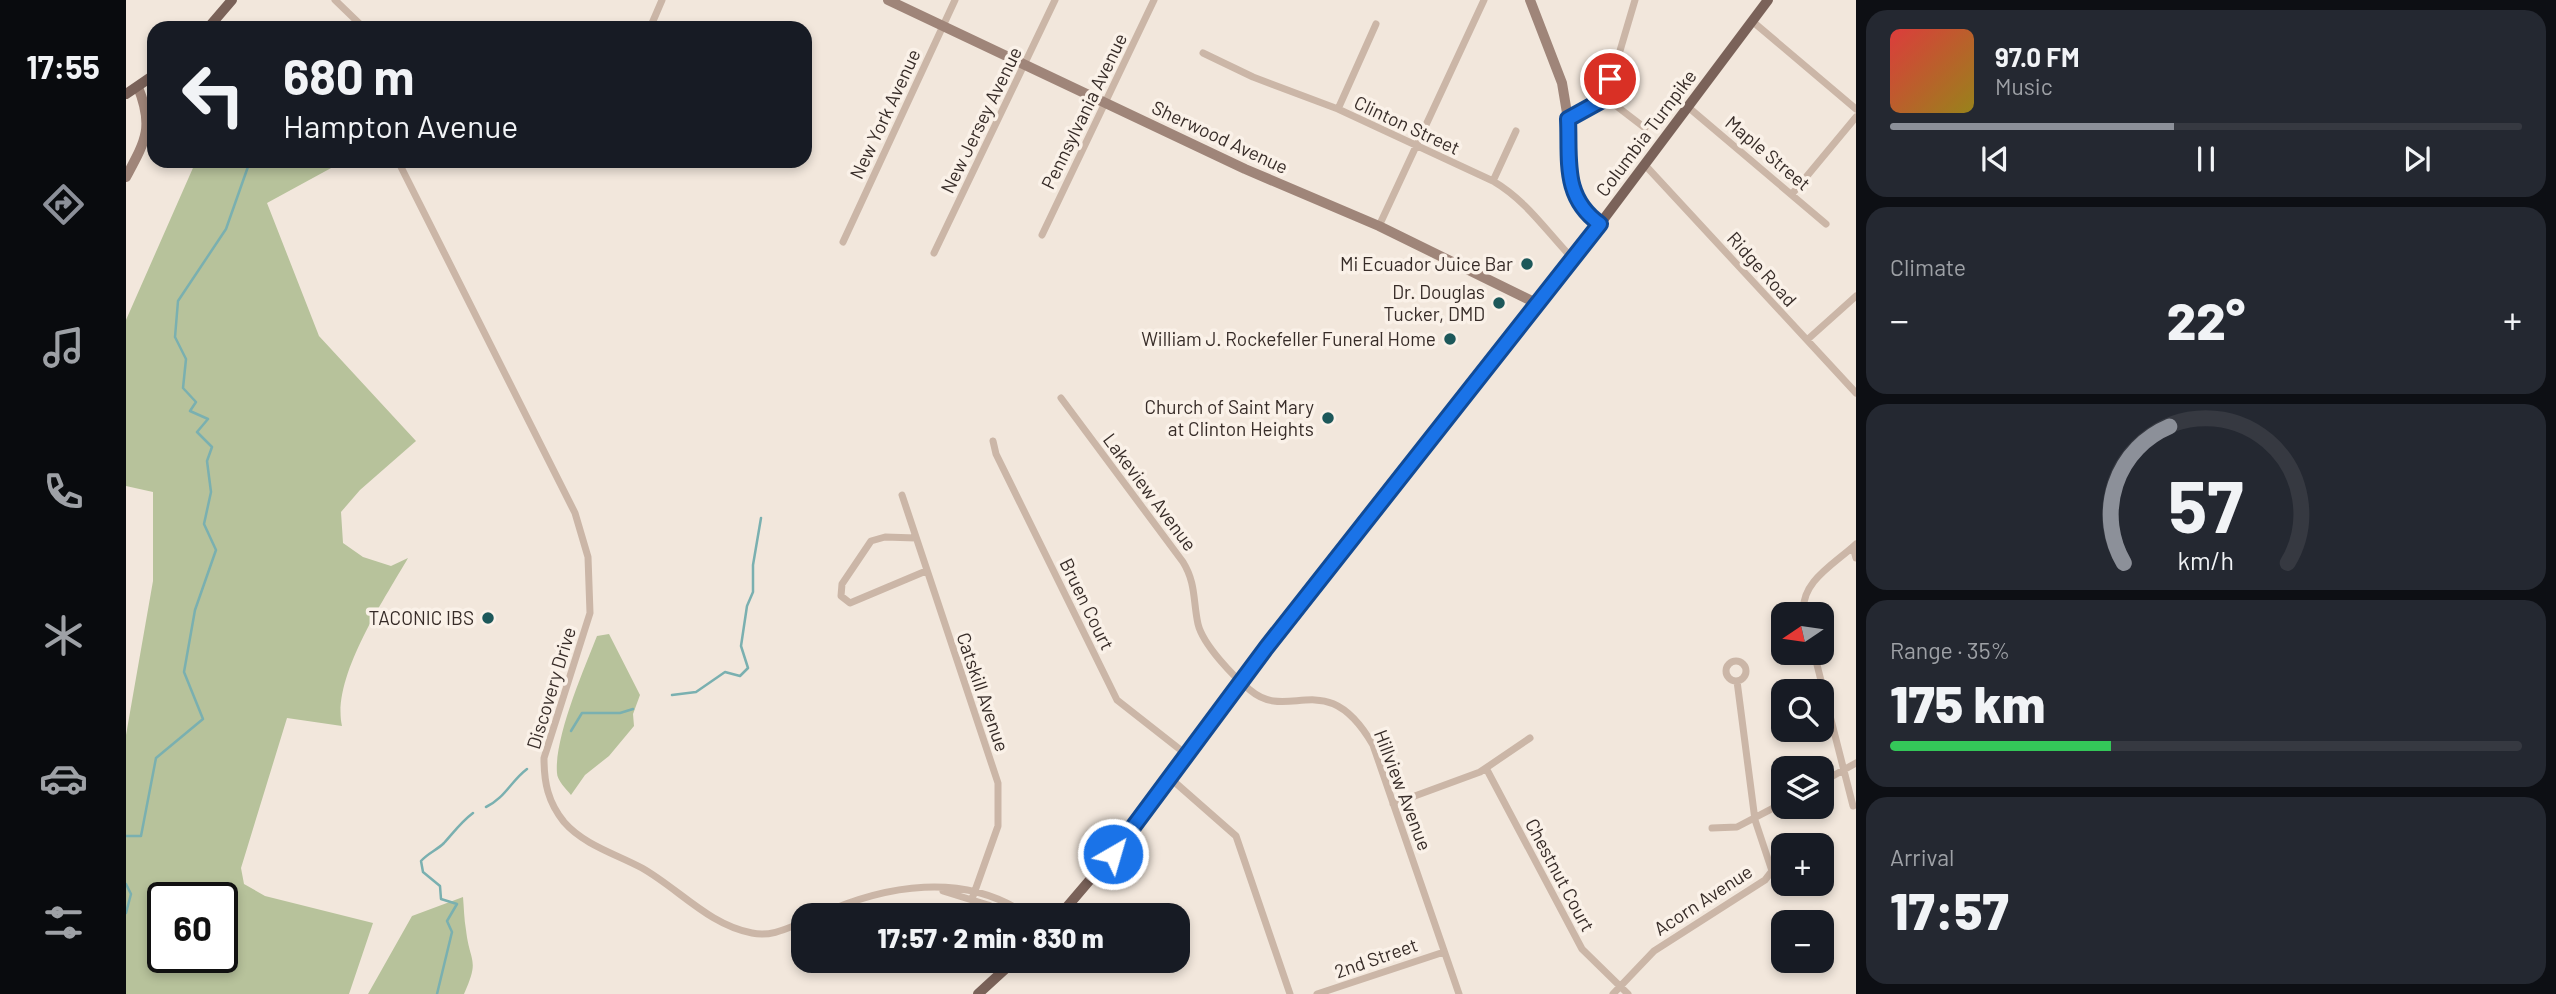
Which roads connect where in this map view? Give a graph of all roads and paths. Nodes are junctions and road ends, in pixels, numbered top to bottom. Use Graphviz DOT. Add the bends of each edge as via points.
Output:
graph roads {
  1 [pos="232,0"];
  2 [pos="335,0"];
  3 [pos="662,0"];
  4 [pos="888,0"];
  5 [pos="955,0"];
  6 [pos="1055,0"];
  7 [pos="1154,0"];
  8 [pos="1484,0"];
  9 [pos="1530,0"];
  10 [pos="1635,0"];
  11 [pos="1768,0"];
  12 [pos="214,21"];
  13 [pos="357,21"];
  14 [pos="653,21"];
  15 [pos="1752,21"];
  16 [pos="1376,24"];
  17 [pos="943,25"];
  18 [pos="1203,53"];
  19 [pos="1025,64"];
  20 [pos="147,80"];
  21 [pos="138,87"];
  22 [pos="126,94"];
  23 [pos="1606,98"];
  24 [pos="1106,104"];
  25 [pos="1688,107"];
  26 [pos="1856,109"];
  27 [pos="1338,110"];
  28 [pos="147,111"];
  29 [pos="1856,117"];
  30 [pos="1568,119"];
  31 [pos="1645,128"];
  32 [pos="1516,131"];
  33 [pos="147,135"];
  34 [pos="1414,146"];
  35 [pos="1645,165"];
  36 [pos="402,168"];
  37 [pos="126,177"];
  38 [pos="1493,181"];
  39 [pos="1792,194"];
  40 [pos="1600,224"];
  41 [pos="1826,224"];
  42 [pos="1378,226"];
  43 [pos="1042,235"];
  44 [pos="843,242"];
  45 [pos="934,253"];
  46 [pos="1573,259"];
  47 [pos="1856,296"];
  48 [pos="1538,304"];
  49 [pos="1807,340"];
  50 [pos="1856,393"];
  51 [pos="1061,398"];
  52 [pos="993,441"];
  53 [pos="902,495"];
  54 [pos="916,538"];
  55 [pos="1855,546"];
  56 [pos="1856,558"];
  57 [pos="926,571"];
  58 [pos="1806,602"];
  59 [pos="1817,665"];
  60 [pos="1242,680"];
  61 [pos="1737,681"];
  62 [pos="1530,738"];
  63 [pos="1187,755"];
  64 [pos="1856,763"];
  65 [pos="1486,768"];
  66 [pos="1844,769"];
  67 [pos="1834,775"];
  68 [pos="1170,778"];
  69 [pos="1393,804"];
  70 [pos="1853,806"];
  71 [pos="1771,810"];
  72 [pos="1755,820"];
  73 [pos="1712,828"];
  74 [pos="932,888"];
  75 [pos="976,890"];
  76 [pos="972,899"];
  77 [pos="847,903"];
  78 [pos="982,903"];
  79 [pos="1003,903"];
  80 [pos="1070,903"];
  81 [pos="791,926"];
  82 [pos="1444,952"];
  83 [pos="1001,973"];
  84 [pos="1619,986"];
  85 [pos="978,994"];
  86 [pos="1290,994"];
  87 [pos="1317,994"];
  88 [pos="1459,994"];
  89 [pos="1613,994"];
  90 [pos="1628,994"];
  1 -- 12 [label="main road"];
  2 -- 13 [label="street"];
  3 -- 14 [label="street"];
  4 -- 17 [label="street, Sherwood Avenue"];
  5 -- 17 [label="street, New York Avenue"];
  6 -- 19 [label="street, New Jersey Avenue"];
  7 -- 24 [label="street, Pennsylvania Avenue"];
  8 -- 34 [label="street"];
  9 -- 30 [label="street" via="1562,83"];
  10 -- 23 [label="street"];
  11 -- 15 [label="main road, Columbia Turnpike"];
  15 -- 25 [label="main road, Columbia Turnpike"];
  15 -- 26 [label="street"];
  16 -- 27 [label="street"];
  17 -- 19 [label="street, Sherwood Avenue"];
  17 -- 44 [label="street, New York Avenue"];
  18 -- 27 [label="street, Clinton Street"];
  19 -- 24 [label="street, Sherwood Avenue"];
  19 -- 45 [label="street, New Jersey Avenue"];
  20 -- 21 [label="main road"];
  21 -- 22 [label="main road"];
  21 -- 28 [label="street"];
  23 -- 30 [label="street"];
  23 -- 31 [label="street"];
  24 -- 42 [label="street, Sherwood Avenue"];
  24 -- 43 [label="street, Pennsylvania Avenue"];
  25 -- 35 [label="main road, Columbia Turnpike"];
  25 -- 39 [label="street, Maple Street"];
  27 -- 34 [label="street, Clinton Street"];
  29 -- 39 [label="street"];
  30 -- 40 [label="street" via="1574,197"];
  32 -- 38 [label="street"];
  33 -- 37 [label="street"];
  34 -- 38 [label="street, Clinton Street"];
  34 -- 42 [label="street"];
  35 -- 40 [label="main road, Columbia Turnpike"];
  35 -- 49 [label="street, Ridge Road"];
  36 -- 81 [label="street, Discovery Drive" via="575,513 588,557 590,612 544,758 544,781 552,806 574,833 649,873 727,926 769,934"];
  38 -- 46 [label="street, Clinton Street" via="1536,215"];
  39 -- 41 [label="street, Maple Street"];
  40 -- 46 [label="main road, Columbia Turnpike"];
  42 -- 48 [label="street, Sherwood Avenue"];
  46 -- 48 [label="main road, Columbia Turnpike"];
  47 -- 49 [label="street"];
  48 -- 60 [label="main road, Columbia Turnpike"];
  49 -- 50 [label="street, Ridge Road"];
  51 -- 60 [label="street, Lakeview Avenue" via="1184,562 1194,583 1201,636"];
  52 -- 63 [label="street, Bruen Court" via="1117,700"];
  53 -- 54 [label="street, Catskill Avenue"];
  54 -- 57 [label="street, Catskill Avenue"];
  54 -- 57 [label="street" via="871,541 842,584 841,596 849,603 858,602 880,588"];
  55 -- 56 [label="street"];
  55 -- 58 [label="street" via="1810,587"];
  57 -- 75 [label="street, Catskill Avenue" via="999,791 998,826"];
  59 -- 66 [label="street"];
  60 -- 63 [label="main road, Columbia Turnpike"];
  60 -- 69 [label="street, Hillview Avenue" via="1253,693 1268,698 1328,701 1349,712 1373,745"];
  61 -- 72 [label="street"];
  62 -- 65 [label="street"];
  63 -- 68 [label="main road, Columbia Turnpike"];
  64 -- 66 [label="street"];
  65 -- 69 [label="street"];
  65 -- 84 [label="street, Chestnut Court" via="1582,949"];
  66 -- 67 [label="street"];
  66 -- 70 [label="street"];
  68 -- 80 [label="main road, Columbia Turnpike"];
  68 -- 86 [label="street" via="1236,836"];
  69 -- 82 [label="street, Hillview Avenue"];
  71 -- 72 [label="street"];
  72 -- 73 [label="street" via="1728,829"];
  72 -- 84 [label="street, Acorn Avenue" via="1772,870 1765,880 1654,951"];
  74 -- 75 [label="street"];
  74 -- 76 [label="street"];
  74 -- 77 [label="street" via="884,890"];
  75 -- 76 [label="street, Catskill Avenue"];
  75 -- 79 [label="street"];
  76 -- 78 [label="street"];
  82 -- 87 [label="street, 2nd Street"];
  82 -- 88 [label="street, Hillview Avenue"];
  83 -- 85 [label="main road"];
  84 -- 89 [label="street, Acorn Avenue"];
  84 -- 90 [label="street, Chestnut Court"];
}
